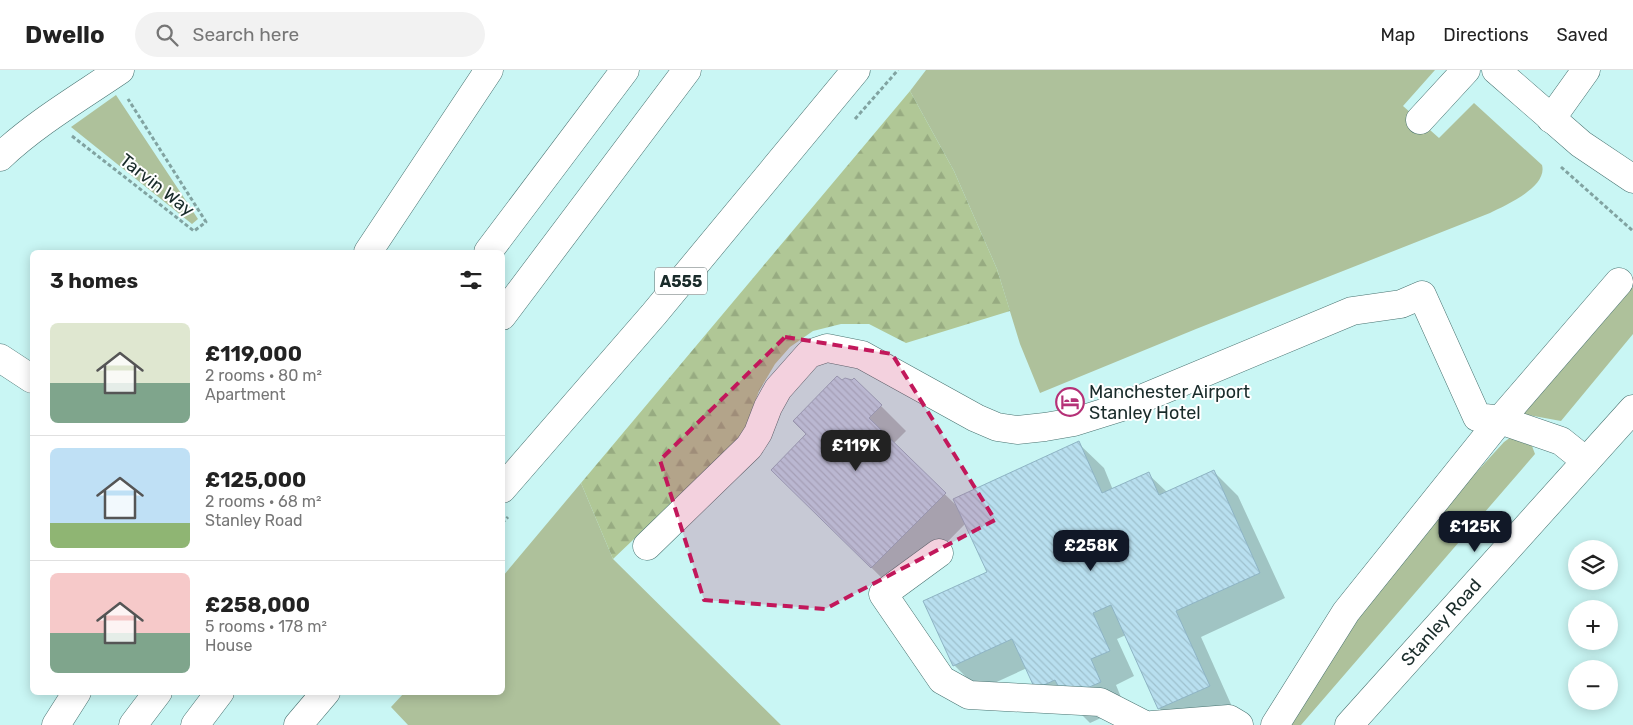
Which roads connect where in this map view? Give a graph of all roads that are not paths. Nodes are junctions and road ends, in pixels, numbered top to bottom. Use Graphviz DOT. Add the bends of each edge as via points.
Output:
graph roads {
  1 [pos="489,70"];
  2 [pos="625,70"];
  3 [pos="687,70"];
  4 [pos="856,70"];
  5 [pos="1466,70"];
  6 [pos="1496,70"];
  7 [pos="1586,70"];
  8 [pos="116,72"];
  9 [pos="1551,119"];
  10 [pos="1420,120"];
  11 [pos="0,156"];
  12 [pos="1633,179"];
  13 [pos="369,250"];
  14 [pos="490,250"];
  15 [pos="1620,282"];
  16 [pos="505,312"];
  17 [pos="0,358"];
  18 [pos="30,379"];
  19 [pos="1633,409"];
  20 [pos="1500,420"];
  21 [pos="1586,461"];
  22 [pos="505,487"];
  23 [pos="647,546"];
  24 [pos="939,553"];
  25 [pos="75,695"];
  26 [pos="156,695"];
  27 [pos="218,695"];
  28 [pos="323,695"];
  29 [pos="56,725"];
  30 [pos="133,725"];
  31 [pos="195,725"];
  32 [pos="298,725"];
  33 [pos="1145,725"];
  34 [pos="1152,725"];
  35 [pos="1239,725"];
  36 [pos="1275,725"];
  37 [pos="1349,725"];
  1 -- 13 [label="main road"];
  2 -- 14 [label="main road"];
  3 -- 16 [label="main road"];
  4 -- 22 [label="main road, A555" via="654,314"];
  5 -- 10 [label="main road"];
  6 -- 9 [label="main road"];
  7 -- 9 [label="main road"];
  8 -- 11 [label="main road" via="48,118"];
  9 -- 12 [label="main road"];
  15 -- 20 [label="main road"];
  17 -- 18 [label="main road"];
  19 -- 21 [label="main road, Stanley Road"];
  20 -- 21 [label="main road" via="1561,441"];
  20 -- 23 [label="main road" via="1477,417 1422,296 1401,304 1352,311 1122,408 1074,422 1017,430 997,427 976,418 862,355 827,348 809,354 797,366 778,388 749,446"];
  20 -- 36 [label="main road" via="1346,612"];
  21 -- 37 [label="main road, Stanley Road"];
  24 -- 33 [label="main road" via="883,594 942,680 969,695 1100,702"];
  25 -- 29 [label="main road"];
  26 -- 30 [label="main road"];
  27 -- 31 [label="main road"];
  28 -- 32 [label="main road"];
  34 -- 35 [label="main road" via="1229,719"];
}
